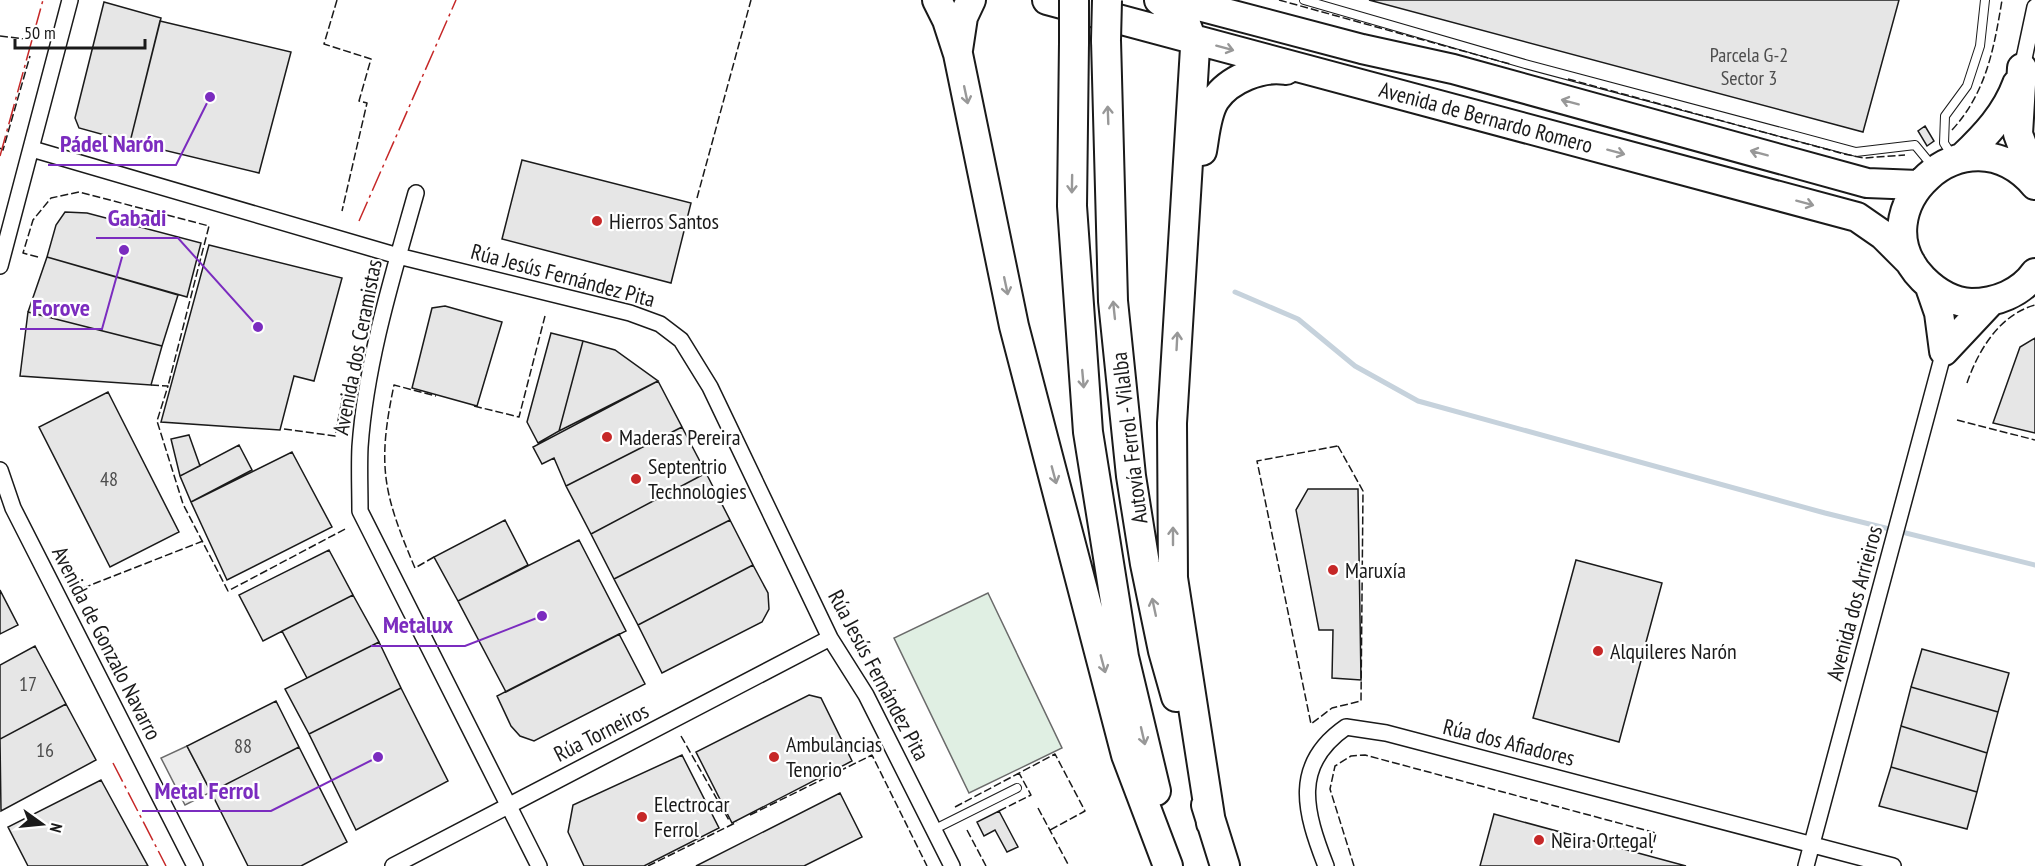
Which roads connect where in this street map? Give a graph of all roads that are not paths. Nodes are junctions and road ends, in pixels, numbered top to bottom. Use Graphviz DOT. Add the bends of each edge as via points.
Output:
graph roads {
  1 [pos="70,0"];
  2 [pos="937,0"];
  3 [pos="970,0"];
  4 [pos="1047,0"];
  5 [pos="1074,0"];
  6 [pos="1107,0"];
  7 [pos="1237,0"];
  8 [pos="1304,0"];
  9 [pos="1985,0"];
  10 [pos="1171,1"];
  11 [pos="2035,7"];
  12 [pos="1139,24"];
  13 [pos="1193,39"];
  14 [pos="1362,49"];
  15 [pos="958,54"];
  16 [pos="2022,68"];
  17 [pos="1350,81"];
  18 [pos="32,149"];
  19 [pos="1943,168"];
  20 [pos="2035,180"];
  21 [pos="2035,186"];
  22 [pos="416,193"];
  23 [pos="398,256"];
  24 [pos="1911,263"];
  25 [pos="0,266"];
  26 [pos="2034,278"];
  27 [pos="1930,286"];
  28 [pos="1990,302"];
  29 [pos="1178,310"];
  30 [pos="1944,351"];
  31 [pos="0,470"];
  32 [pos="830,638"];
  33 [pos="1017,788"];
  34 [pos="510,805"];
  35 [pos="1211,823"];
  36 [pos="933,830"];
  37 [pos="1812,845"];
  38 [pos="195,866"];
  39 [pos="393,866"];
  40 [pos="539,866"];
  41 [pos="952,866"];
  42 [pos="1168,866"];
  43 [pos="1176,866"];
  44 [pos="1225,866"];
  45 [pos="1326,866"];
  46 [pos="1806,866"];
  47 [pos="1893,866"];
  1 -- 18 [label="street"];
  2 -- 15 [label="highway"];
  3 -- 15 [label="highway" via="963,17"];
  4 -- 12 [label="highway, Avenida de Bernardo Romero"];
  5 -- 43 [label="highway, Autovía Ferrol - Vilalba, one-way, bridge" via="1072,206 1088,432 1124,657"];
  35 -- 6 [label="highway, Autovía Ferrol - Vilalba, one-way, bridge" via="1163,651 1131,476 1113,301"];
  7 -- 14 [label="highway" via="1251,11"];
  8 -- 19 [label="lane" via="1525,64 1856,152 1915,145"];
  9 -- 19 [label="lane" via="1980,46 1967,86 1945,116"];
  10 -- 12 [label="highway"];
  10 -- 13 [label="highway"];
  10 -- 14 [label="highway, Avenida de Bernardo Romero"];
  11 -- 16 [label="street"];
  12 -- 13 [label="highway, Avenida de Bernardo Romero"];
  13 -- 17 [label="highway, Avenida de Bernardo Romero, one-way"];
  13 -- 29 [label="highway"];
  19 -- 14 [label="highway, Avenida de Bernardo Romero, one-way" via="1867,183 1453,69"];
  15 -- 42 [label="highway, one-way" via="1020,348 1126,755"];
  16 -- 19 [label="highway" via="2012,98 1988,134"];
  16 -- 20 [label="highway" via="2018,134"];
  17 -- 24 [label="highway, Avenida de Bernardo Romero, one-way" via="1857,217 1883,235"];
  17 -- 29 [label="highway" via="1270,68 1240,79 1215,100 1205,129"];
  18 -- 23 [label="street, Rúa Jesús Fernández Pita"];
  18 -- 25 [label="street"];
  19 -- 21 [label="highway, Avenida de Bernardo Romero" via="1985,156 2006,162"];
  19 -- 24 [label="highway" via="1908,203 1904,223"];
  22 -- 23 [label="street, Avenida dos Ceramistas"];
  23 -- 32 [label="street, Rúa Jesús Fernández Pita" via="630,313 660,324 681,340 740,445"];
  23 -- 34 [label="street, Avenida dos Ceramistas" via="365,399 360,511"];
  24 -- 27 [label="highway, Avenida de Bernardo Romero"];
  26 -- 28 [label="highway" via="2012,294"];
  27 -- 28 [label="highway" via="1959,300"];
  27 -- 30 [label="highway" via="1939,313"];
  28 -- 30 [label="highway"];
  35 -- 29 [label="highway, one-way" via="1173,578 1172,423"];
  30 -- 37 [label="street, Avenida dos Arrieiros"];
  31 -- 38 [label="street, Avenida de Gonzalo Navarro" via="13,508"];
  32 -- 34 [label="street, Rúa Torneiros"];
  32 -- 36 [label="street, Rúa Jesús Fernández Pita" via="866,695"];
  33 -- 36 [label="lane"];
  34 -- 39 [label="street, Rúa Torneiros"];
  34 -- 40 [label="street, Avenida dos Ceramistas"];
  35 -- 44 [label="highway, Autovía Ferrol - Vilalba"];
  36 -- 41 [label="street, Rúa Jesús Fernández Pita"];
  37 -- 45 [label="street, Rúa dos Afiadores" via="1386,733 1346,727 1317,753 1309,774 1307,802"];
  37 -- 46 [label="street, Avenida dos Arrieiros"];
  37 -- 47 [label="street"];
}
